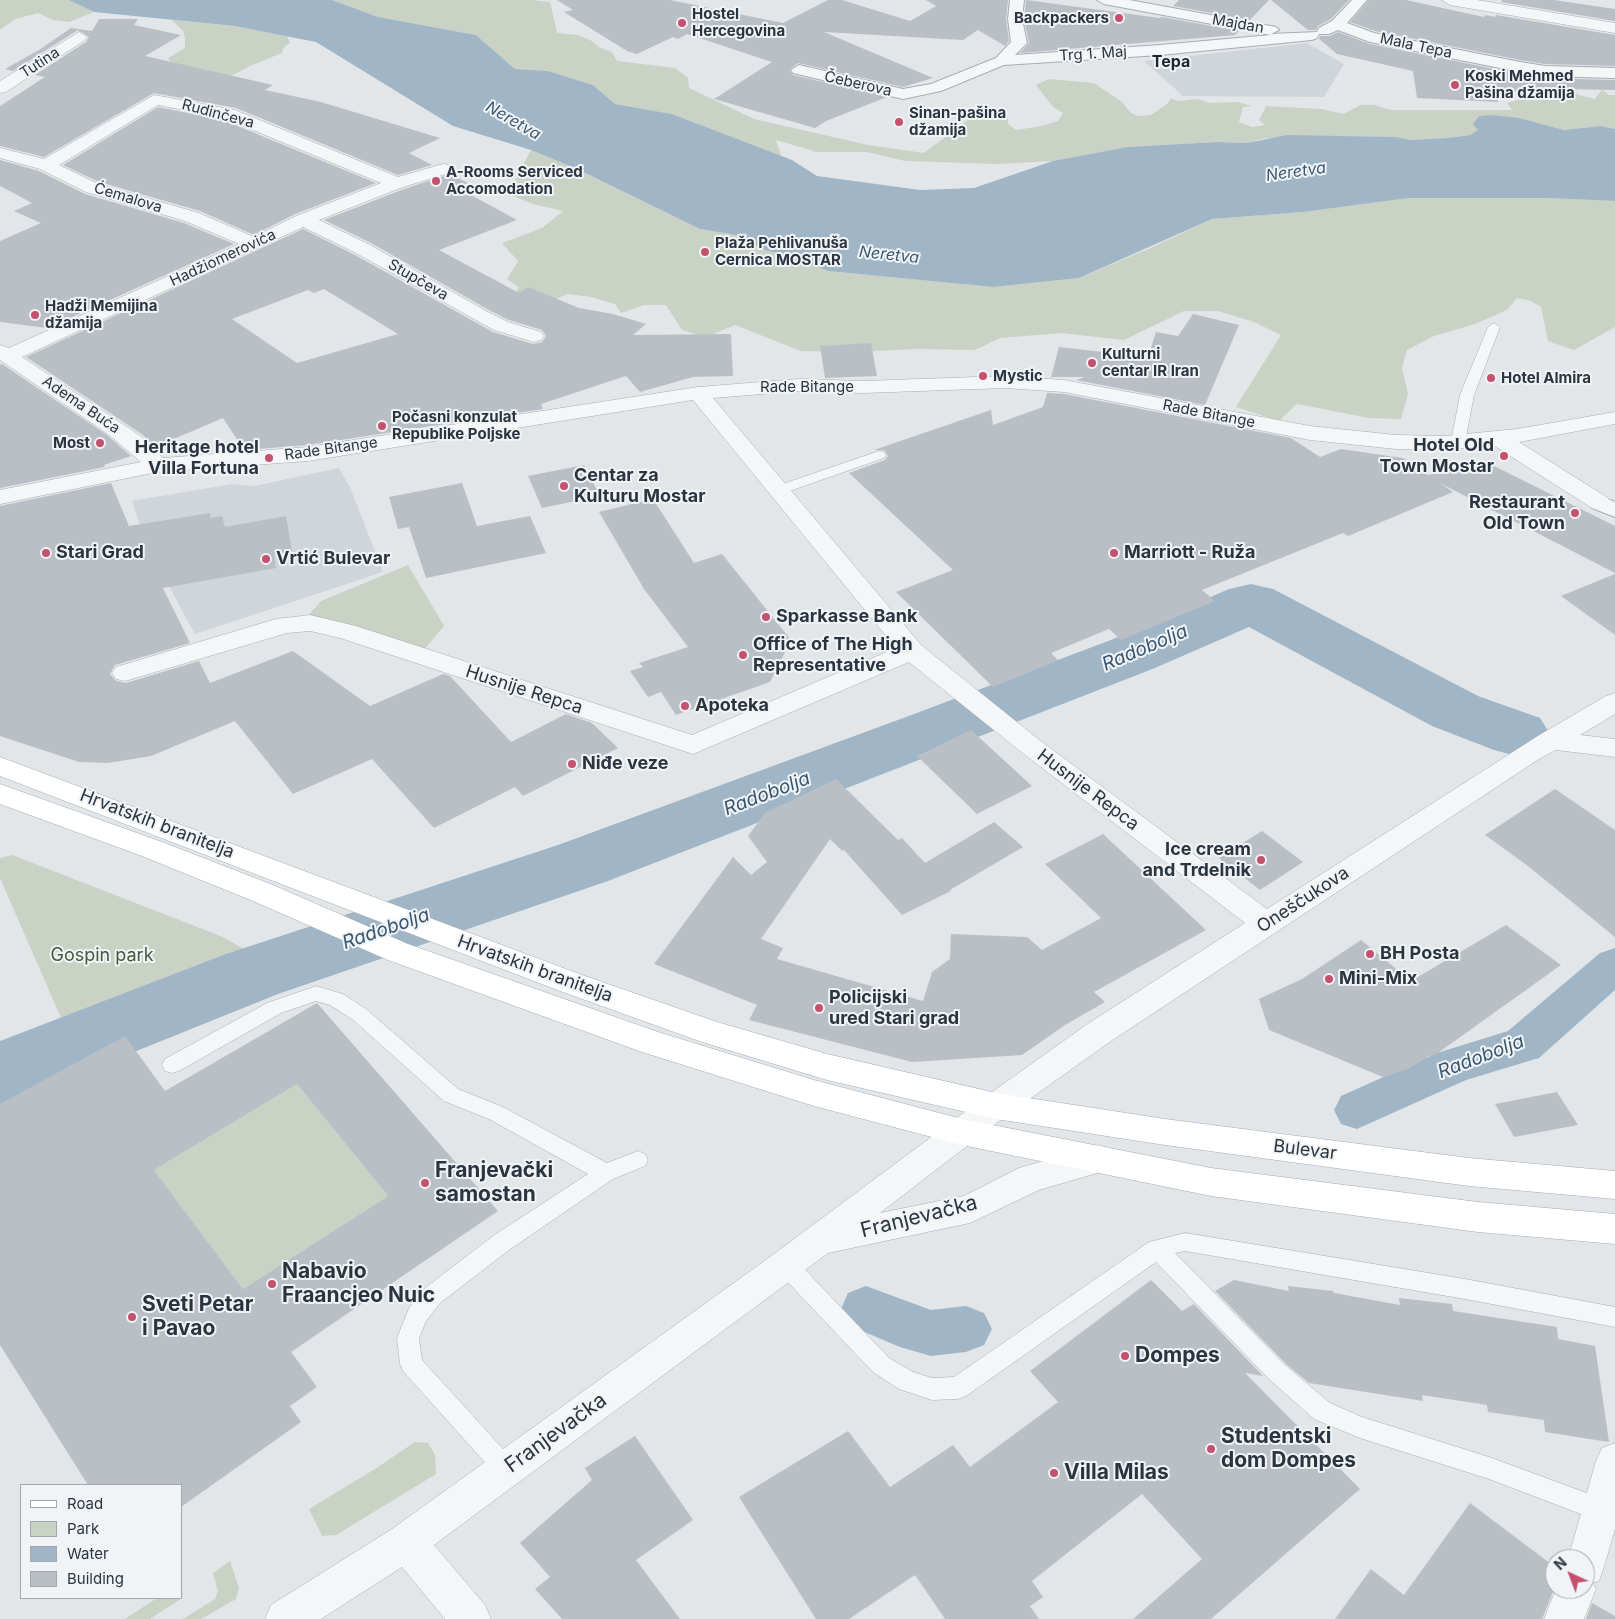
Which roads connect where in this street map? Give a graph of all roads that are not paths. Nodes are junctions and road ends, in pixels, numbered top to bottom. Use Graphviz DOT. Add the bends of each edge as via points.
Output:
graph roads {
  1 [pos="1017,0"];
  2 [pos="1104,0"];
  3 [pos="1360,0"];
  4 [pos="1450,0"];
  5 [pos="1337,24"];
  6 [pos="1615,28"];
  7 [pos="1312,35"];
  8 [pos="79,37"];
  9 [pos="1001,61"];
  10 [pos="799,70"];
  11 [pos="1615,73"];
  12 [pos="0,88"];
  13 [pos="0,153"];
  14 [pos="46,165"];
  15 [pos="443,169"];
  16 [pos="397,184"];
  17 [pos="303,220"];
  18 [pos="255,244"];
  19 [pos="1494,327"];
  20 [pos="534,336"];
  21 [pos="4,353"];
  22 [pos="698,393"];
  23 [pos="1615,418"];
  24 [pos="1497,438"];
  25 [pos="1458,442"];
  26 [pos="879,455"];
  27 [pos="157,465"];
  28 [pos="780,490"];
  29 [pos="0,497"];
  30 [pos="1608,507"];
  31 [pos="912,651"];
  32 [pos="126,673"];
  33 [pos="1615,702"];
  34 [pos="1550,740"];
  35 [pos="1615,748"];
  36 [pos="0,766"];
  37 [pos="0,794"];
  38 [pos="1267,924"];
  39 [pos="172,1065"];
  40 [pos="996,1106"];
  41 [pos="962,1132"];
  42 [pos="1099,1159"];
  43 [pos="638,1160"];
  44 [pos="606,1173"];
  45 [pos="1615,1185"];
  46 [pos="1615,1229"];
  47 [pos="822,1239"];
  48 [pos="1157,1249"];
  49 [pos="786,1265"];
  50 [pos="1615,1317"];
  51 [pos="1615,1461"];
  52 [pos="506,1469"];
  53 [pos="1602,1510"];
  54 [pos="406,1542"];
  55 [pos="1590,1549"];
  56 [pos="1572,1599"];
  57 [pos="284,1619"];
  58 [pos="471,1619"];
  59 [pos="1564,1619"];
  1 -- 9 [label="street" via="1015,19 1019,43"];
  2 -- 7 [label="street, Majdan"];
  3 -- 5 [label="street, Majdan"];
  4 -- 6 [label="street"];
  5 -- 7 [label="street, Majdan" via="1330,30"];
  5 -- 11 [label="street, Mala Tepa" via="1370,36 1520,67"];
  7 -- 9 [label="street, Trg 1. Maj"];
  8 -- 12 [label="street, Tutina"];
  9 -- 10 [label="street, Čeberova" via="935,88 903,94"];
  13 -- 14 [label="street, Ćemalova"];
  14 -- 16 [label="street, Rudinčeva" via="154,100 161,100 230,114"];
  14 -- 18 [label="street, Ćemalova" via="92,188 192,217"];
  15 -- 16 [label="street, Hadžiomerovića"];
  16 -- 17 [label="street, Hadžiomerovića"];
  17 -- 18 [label="street, Hadžiomerovića"];
  17 -- 20 [label="street, Stupčeva" via="363,249 501,326"];
  18 -- 21 [label="street, Hadžiomerovića"];
  19 -- 25 [label="lane" via="1468,394"];
  21 -- 27 [label="street, Adema Buća" via="134,442"];
  22 -- 25 [label="street, Rade Bitange" via="799,385 863,387 1005,382 1064,386 1310,433 1396,442"];
  22 -- 27 [label="street, Rade Bitange" via="308,454"];
  22 -- 28 [label="street, Husnije Repca"];
  23 -- 24 [label="street, Rade Bitange"];
  24 -- 25 [label="street, Rade Bitange"];
  24 -- 30 [label="street"];
  26 -- 28 [label="lane"];
  27 -- 29 [label="street, Rade Bitange"];
  28 -- 31 [label="street, Husnije Repca"];
  31 -- 32 [label="street, Husnije Repca" via="693,746 347,632 310,623 285,625"];
  31 -- 38 [label="street, Husnije Repca" via="1029,745"];
  33 -- 34 [label="street, Oneščukova"];
  34 -- 35 [label="street"];
  34 -- 38 [label="street, Oneščukova"];
  36 -- 40 [label="main road, Hrvatskih branitelja" via="571,983 713,1033 827,1067"];
  37 -- 41 [label="main road" via="152,849 398,952 653,1043 814,1093"];
  38 -- 40 [label="street, Oneščukova" via="1100,1032"];
  39 -- 44 [label="lane" via="274,1008 316,993 336,999 359,1014 451,1095 496,1113"];
  40 -- 41 [label="street, Franjevačka"];
  40 -- 45 [label="main road, Bulevar" via="1469,1172"];
  41 -- 42 [label="main road"];
  41 -- 47 [label="street, Franjevačka"];
  42 -- 46 [label="main road" via="1211,1182 1478,1217"];
  42 -- 47 [label="street, Franjevačka" via="1031,1178 970,1209"];
  43 -- 44 [label="lane"];
  44 -- 52 [label="lane" via="501,1243 432,1296 417,1314 408,1338 411,1364"];
  47 -- 49 [label="street, Franjevačka"];
  48 -- 49 [label="lane" via="958,1388 932,1389 907,1381 882,1366"];
  48 -- 50 [label="lane" via="1185,1242"];
  48 -- 53 [label="lane" via="1277,1372 1322,1410 1360,1427 1489,1468"];
  49 -- 52 [label="street, Franjevačka"];
  51 -- 53 [label="street"];
  52 -- 54 [label="street, Franjevačka"];
  53 -- 55 [label="street"];
  54 -- 57 [label="street, Franjevačka"];
  54 -- 58 [label="street"];
  56 -- 59 [label="street"];
}
